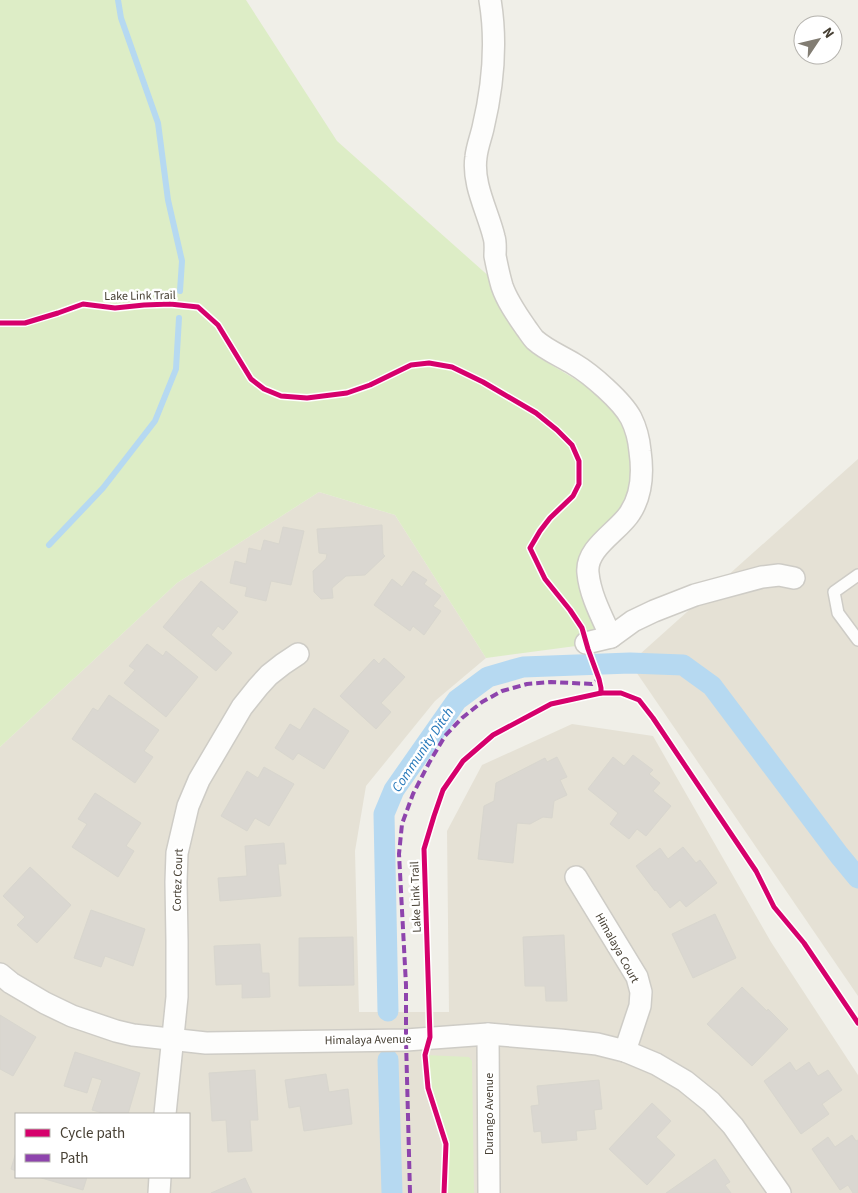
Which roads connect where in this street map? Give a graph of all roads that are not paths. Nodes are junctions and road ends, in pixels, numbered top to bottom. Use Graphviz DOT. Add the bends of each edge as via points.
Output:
graph roads {
  1 [pos="490,0"];
  2 [pos="858,575"];
  3 [pos="794,578"];
  4 [pos="611,637"];
  5 [pos="858,640"];
  6 [pos="586,643"];
  7 [pos="298,654"];
  8 [pos="576,877"];
  9 [pos="0,974"];
  10 [pos="488,1034"];
  11 [pos="173,1040"];
  12 [pos="625,1051"];
  13 [pos="165,1113"];
  14 [pos="160,1178"];
  15 [pos="159,1193"];
  16 [pos="489,1193"];
  17 [pos="780,1193"];
  1 -- 4 [label="street" via="494,42 492,77 476,157 476,174 495,239 495,256 502,286 519,319 535,340 590,374 624,409 631,418 640,451 641,480 635,503 630,514 598,547 587,571 595,601"];
  2 -- 5 [label="lane" via="834,592 838,613"];
  3 -- 4 [label="street" via="779,574 695,595 654,610"];
  4 -- 6 [label="street"];
  7 -- 11 [label="street, Cortez Court" via="268,676 242,707 199,780 188,806 177,853 178,941"];
  8 -- 12 [label="street, Himalaya Court" via="639,984 640,1006"];
  9 -- 11 [label="street, Himalaya Avenue" via="72,1016 116,1031"];
  10 -- 11 [label="street, Himalaya Avenue" via="406,1040 206,1043"];
  10 -- 12 [label="street, Himalaya Avenue" via="597,1044"];
  10 -- 16 [label="street, Durango Avenue"];
  11 -- 13 [label="street, Cortez Court"];
  12 -- 17 [label="street, Himalaya Avenue" via="685,1081 711,1102 738,1131"];
  14 -- 15 [label="street"];
}
